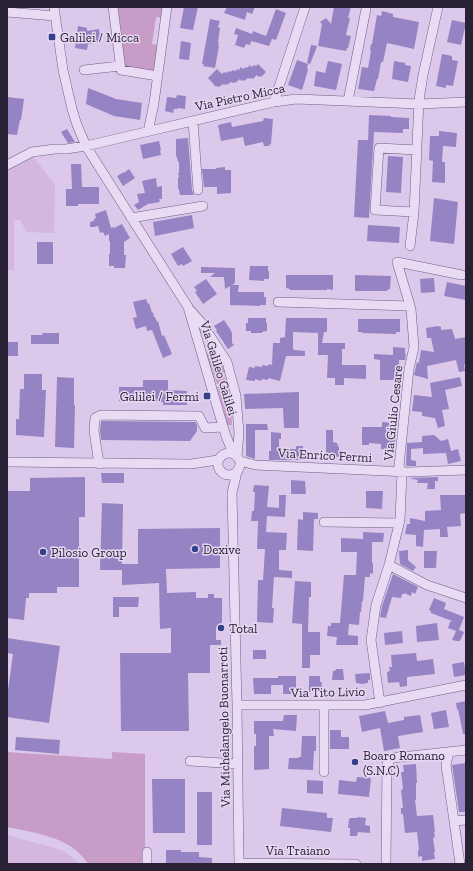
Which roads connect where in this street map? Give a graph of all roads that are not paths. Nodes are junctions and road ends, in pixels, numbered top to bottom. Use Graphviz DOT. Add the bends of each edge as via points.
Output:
graph roads {
  1 [pos="113,7"];
  2 [pos="168,7"];
  3 [pos="305,7"];
  4 [pos="438,7"];
  5 [pos="366,9"];
  6 [pos="55,11"];
  7 [pos="7,12"];
  8 [pos="120,66"];
  9 [pos="84,70"];
  10 [pos="158,76"];
  11 [pos="466,100"];
  12 [pos="348,101"];
  13 [pos="274,102"];
  14 [pos="154,103"];
  15 [pos="419,104"];
  16 [pos="193,121"];
  17 [pos="162,127"];
  18 [pos="150,130"];
  19 [pos="86,146"];
  20 [pos="417,150"];
  21 [pos="7,165"];
  22 [pos="198,190"];
  23 [pos="203,206"];
  24 [pos="414,212"];
  25 [pos="131,218"];
  26 [pos="410,246"];
  27 [pos="462,275"];
  28 [pos="278,302"];
  29 [pos="410,306"];
  30 [pos="188,307"];
  31 [pos="221,353"];
  32 [pos="204,361"];
  33 [pos="224,432"];
  34 [pos="220,458"];
  35 [pos="7,462"];
  36 [pos="237,462"];
  37 [pos="100,464"];
  38 [pos="196,464"];
  39 [pos="466,470"];
  40 [pos="402,472"];
  41 [pos="222,473"];
  42 [pos="232,493"];
  43 [pos="324,522"];
  44 [pos="399,523"];
  45 [pos="389,565"];
  46 [pos="466,598"];
  47 [pos="466,685"];
  48 [pos="380,703"];
  49 [pos="237,705"];
  50 [pos="324,705"];
  51 [pos="466,750"];
  52 [pos="449,752"];
  53 [pos="190,762"];
  54 [pos="238,764"];
  55 [pos="324,772"];
  56 [pos="466,820"];
  57 [pos="454,821"];
  58 [pos="147,852"];
  59 [pos="239,863"];
  60 [pos="257,863"];
  61 [pos="147,864"];
  62 [pos="356,864"];
  63 [pos="386,864"];
  64 [pos="460,864"];
  1 -- 8 [label="street"];
  2 -- 10 [label="street"];
  3 -- 13 [label="street"];
  4 -- 15 [label="street"];
  5 -- 12 [label="street"];
  6 -- 7 [label="street, Via Galileo Galilei"];
  6 -- 19 [label="street, Via Galileo Galilei" via="63,70 72,109"];
  8 -- 9 [label="street"];
  8 -- 10 [label="street" via="121,70"];
  10 -- 14 [label="street"];
  11 -- 15 [label="street, Via Pietro Micca"];
  12 -- 13 [label="street, Via Pietro Micca" via="296,99"];
  12 -- 15 [label="street, Via Pietro Micca"];
  13 -- 16 [label="street, Via Pietro Micca"];
  14 -- 17 [label="street" via="155,115"];
  14 -- 18 [label="street"];
  15 -- 20 [label="street"];
  16 -- 17 [label="street, Via Pietro Micca"];
  16 -- 22 [label="street"];
  17 -- 18 [label="street, Via Pietro Micca"];
  18 -- 19 [label="street, Via Pietro Micca"];
  19 -- 21 [label="street, Via Pietro Micca" via="32,152"];
  19 -- 25 [label="street, Via Galileo Galilei"];
  20 -- 24 [label="street"];
  20 -- 24 [label="street" via="379,148 376,210"];
  23 -- 25 [label="street"];
  24 -- 26 [label="street"];
  25 -- 30 [label="street, Via Galileo Galilei"];
  27 -- 29 [label="street, Via Giulio Cesare" via="397,262"];
  28 -- 29 [label="street"];
  29 -- 40 [label="street, Via Giulio Cesare" via="414,347 409,369 400,466"];
  30 -- 31 [label="street, Via Galileo Galilei"];
  30 -- 32 [label="street, Via Galileo Galilei"];
  31 -- 32 [label="street" via="208,351"];
  31 -- 36 [label="street, Via Galileo Galilei" via="227,362 236,396 239,432"];
  32 -- 33 [label="street, Via Galileo Galilei"];
  33 -- 34 [label="street, Via Galileo Galilei"];
  33 -- 36 [label="street, Via Galileo Galilei"];
  33 -- 37 [label="street" via="205,428 199,416 101,415 95,418 94,431"];
  34 -- 36 [label="street" via="227,453"];
  34 -- 38 [label="street"];
  34 -- 41 [label="street" via="218,466"];
  35 -- 37 [label="street"];
  36 -- 40 [label="street, Via Enrico Fermi"];
  36 -- 41 [label="street" via="231,476"];
  36 -- 42 [label="street, Via Michelangelo Buonarroti"];
  37 -- 38 [label="street"];
  38 -- 41 [label="street"];
  39 -- 40 [label="street, Via Enrico Fermi"];
  40 -- 44 [label="street, Via Giulio Cesare"];
  41 -- 42 [label="street, Via Michelangelo Buonarroti"];
  42 -- 49 [label="street, Via Michelangelo Buonarroti"];
  43 -- 44 [label="street"];
  44 -- 45 [label="street, Via Giulio Cesare"];
  45 -- 46 [label="street" via="428,585"];
  45 -- 48 [label="street, Via Giulio Cesare" via="376,605 372,640"];
  47 -- 48 [label="street, Via Tito Livio"];
  48 -- 50 [label="street, Via Tito Livio" via="365,706"];
  49 -- 50 [label="street, Via Tito Livio"];
  49 -- 54 [label="street, Via Michelangelo Buonarroti"];
  50 -- 55 [label="street"];
  51 -- 52 [label="street"];
  52 -- 57 [label="street" via="446,765"];
  52 -- 63 [label="street" via="392,758 387,764"];
  53 -- 54 [label="street"];
  54 -- 59 [label="street, Via Michelangelo Buonarroti"];
  56 -- 57 [label="street"];
  57 -- 64 [label="street"];
  58 -- 61 [label="street"];
  59 -- 60 [label="street, Via Traiano"];
  60 -- 62 [label="street, Via Traiano"];
}
